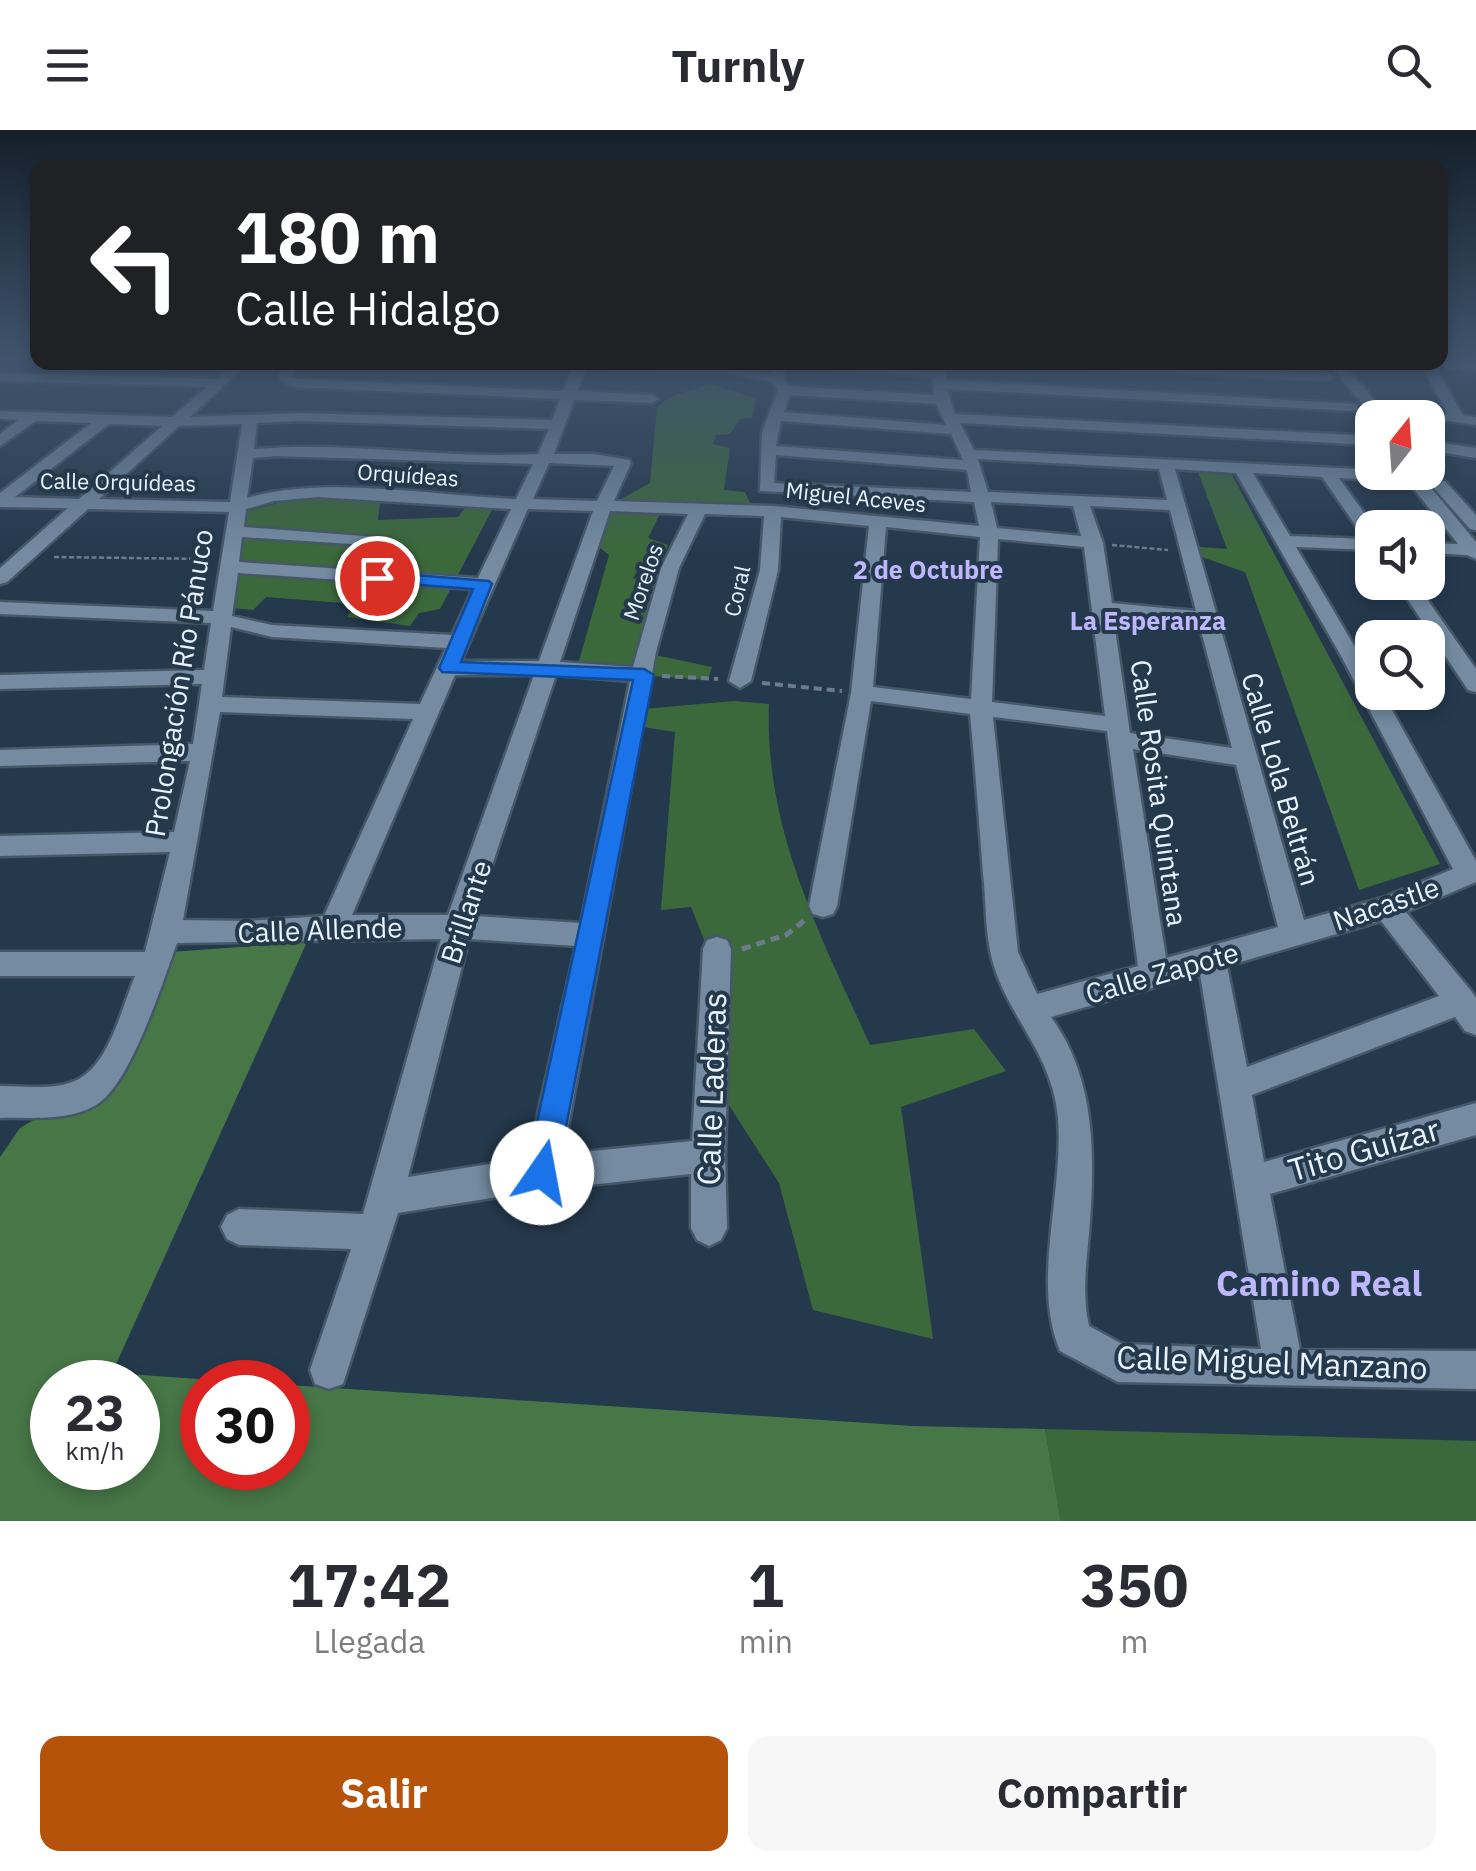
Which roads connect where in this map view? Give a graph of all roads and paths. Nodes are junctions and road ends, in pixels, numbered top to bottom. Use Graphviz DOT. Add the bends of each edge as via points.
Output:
graph roads {
  1 [pos="21,425"];
  2 [pos="98,425"];
  3 [pos="174,425"];
  4 [pos="249,425"];
  5 [pos="556,425"];
  6 [pos="559,425"];
  7 [pos="772,425"];
  8 [pos="838,425"];
  9 [pos="955,425"];
  10 [pos="1153,427"];
  11 [pos="1355,439"];
  12 [pos="0,441"];
  13 [pos="961,442"];
  14 [pos="1445,448"];
  15 [pos="768,450"];
  16 [pos="1476,453"];
  17 [pos="244,454"];
  18 [pos="545,456"];
  19 [pos="1166,466"];
  20 [pos="1242,469"];
  21 [pos="1327,473"];
  22 [pos="1355,473"];
  23 [pos="1429,490"];
  24 [pos="1436,490"];
  25 [pos="982,496"];
  26 [pos="1080,500"];
  27 [pos="0,502"];
  28 [pos="520,502"];
  29 [pos="604,504"];
  30 [pos="81,505"];
  31 [pos="1176,505"];
  32 [pos="236,507"];
  33 [pos="699,509"];
  34 [pos="772,511"];
  35 [pos="1355,512"];
  36 [pos="878,522"];
  37 [pos="1476,525"];
  38 [pos="232,532"];
  39 [pos="989,532"];
  40 [pos="1286,541"];
  41 [pos="376,542"];
  42 [pos="1094,543"];
  43 [pos="1355,544"];
  44 [pos="1445,549"];
  45 [pos="1188,552"];
  46 [pos="1474,552"];
  47 [pos="24,557"];
  48 [pos="230,563"];
  49 [pos="0,578"];
  50 [pos="483,584"];
  51 [pos="1419,600"];
  52 [pos="0,608"];
  53 [pos="1106,608"];
  54 [pos="223,617"];
  55 [pos="1205,618"];
  56 [pos="458,642"];
  57 [pos="1350,654"];
  58 [pos="1355,654"];
  59 [pos="1467,662"];
  60 [pos="449,668"];
  61 [pos="550,668"];
  62 [pos="644,675"];
  63 [pos="212,678"];
  64 [pos="740,681"];
  65 [pos="0,682"];
  66 [pos="1476,686"];
  67 [pos="862,692"];
  68 [pos="209,704"];
  69 [pos="981,710"];
  70 [pos="428,712"];
  71 [pos="1119,732"];
  72 [pos="203,752"];
  73 [pos="0,758"];
  74 [pos="1243,758"];
  75 [pos="186,842"];
  76 [pos="0,846"];
  77 [pos="1472,872"];
  78 [pos="823,906"];
  79 [pos="1387,908"];
  80 [pos="333,927"];
  81 [pos="458,927"];
  82 [pos="167,931"];
  83 [pos="592,935"];
  84 [pos="1294,935"];
  85 [pos="717,950"];
  86 [pos="1212,959"];
  87 [pos="0,964"];
  88 [pos="155,964"];
  89 [pos="1154,977"];
  90 [pos="1029,1010"];
  91 [pos="1469,1011"];
  92 [pos="1234,1087"];
  93 [pos="0,1102"];
  94 [pos="1476,1118"];
  95 [pos="708,1156"];
  96 [pos="542,1173"];
  97 [pos="1253,1182"];
  98 [pos="386,1198"];
  99 [pos="239,1226"];
  100 [pos="709,1228"];
  101 [pos="374,1232"];
  102 [pos="1284,1369"];
  103 [pos="329,1370"];
  104 [pos="1476,1370"];
  1 -- 12 [label="street"];
  2 -- 27 [label="street"];
  3 -- 30 [label="street"];
  4 -- 17 [label="street, Prolongación Río Pánuco"];
  5 -- 6 [label="street"];
  6 -- 18 [label="street"];
  7 -- 15 [label="street"];
  8 -- 13 [label="street"];
  9 -- 13 [label="street"];
  10 -- 11 [label="street"];
  10 -- 13 [label="street"];
  13 -- 15 [label="street"];
  13 -- 19 [label="street"];
  13 -- 25 [label="street"];
  14 -- 16 [label="street"];
  15 -- 25 [label="street" via="766,488"];
  17 -- 18 [label="street" via="302,450 495,461"];
  17 -- 32 [label="street, Prolongación Río Pánuco"];
  18 -- 28 [label="street"];
  18 -- 29 [label="street, Brillante" via="622,462"];
  19 -- 20 [label="street"];
  19 -- 31 [label="street, Calle Lola Beltrán"];
  20 -- 21 [label="street"];
  20 -- 40 [label="street"];
  21 -- 22 [label="street"];
  21 -- 35 [label="street"];
  23 -- 46 [label="street"];
  24 -- 37 [label="street"];
  25 -- 26 [label="street"];
  25 -- 39 [label="street"];
  26 -- 31 [label="street"];
  26 -- 42 [label="street, Calle Rosita Quintana"];
  27 -- 30 [label="street, Calle Orquídeas"];
  28 -- 29 [label="street, Miguel Aceves"];
  28 -- 32 [label="street, Orquídeas" via="318,492"];
  28 -- 50 [label="street"];
  29 -- 33 [label="street, Miguel Aceves"];
  29 -- 61 [label="street, Brillante"];
  30 -- 32 [label="street, Calle Orquídeas"];
  30 -- 47 [label="street"];
  31 -- 45 [label="street, Calle Lola Beltrán"];
  32 -- 38 [label="street, Prolongación Río Pánuco"];
  33 -- 34 [label="street, Miguel Aceves"];
  33 -- 62 [label="street, Morelos" via="670,568"];
  34 -- 36 [label="street, Miguel Aceves"];
  34 -- 64 [label="street, Coral" via="769,570"];
  36 -- 39 [label="street, Miguel Aceves"];
  36 -- 67 [label="street"];
  38 -- 41 [label="street"];
  38 -- 48 [label="street, Prolongación Río Pánuco"];
  39 -- 42 [label="street, Miguel Aceves"];
  39 -- 69 [label="street"];
  40 -- 43 [label="street"];
  40 -- 57 [label="street"];
  42 -- 45 [label="path"];
  42 -- 53 [label="street, Calle Rosita Quintana"];
  44 -- 46 [label="street"];
  45 -- 55 [label="street, Calle Lola Beltrán"];
  47 -- 48 [label="path"];
  47 -- 49 [label="street"];
  48 -- 50 [label="street"];
  48 -- 54 [label="street, Prolongación Río Pánuco"];
  50 -- 56 [label="street"];
  51 -- 59 [label="street"];
  52 -- 54 [label="street"];
  53 -- 55 [label="street"];
  53 -- 71 [label="street, Calle Rosita Quintana"];
  54 -- 56 [label="street" via="272,631"];
  54 -- 63 [label="street, Prolongación Río Pánuco"];
  55 -- 74 [label="street, Calle Lola Beltrán"];
  56 -- 60 [label="street"];
  57 -- 58 [label="street"];
  57 -- 77 [label="street"];
  59 -- 66 [label="street"];
  60 -- 61 [label="street"];
  60 -- 70 [label="street"];
  61 -- 62 [label="street"];
  61 -- 81 [label="street, Brillante"];
  62 -- 83 [label="street, Morelos"];
  63 -- 65 [label="street"];
  63 -- 68 [label="street, Prolongación Río Pánuco"];
  67 -- 69 [label="street"];
  67 -- 78 [label="street"];
  68 -- 70 [label="street"];
  68 -- 72 [label="street, Prolongación Río Pánuco"];
  69 -- 71 [label="street"];
  69 -- 90 [label="street" via="1004,952"];
  70 -- 80 [label="street"];
  71 -- 74 [label="street"];
  71 -- 89 [label="street, Calle Rosita Quintana"];
  72 -- 73 [label="street"];
  72 -- 75 [label="street, Prolongación Río Pánuco"];
  74 -- 84 [label="street, Calle Lola Beltrán"];
  75 -- 76 [label="street"];
  75 -- 82 [label="street, Prolongación Río Pánuco"];
  77 -- 79 [label="street, Nacastle"];
  78 -- 85 [label="path" via="786,935"];
  79 -- 84 [label="street, Nacastle"];
  79 -- 91 [label="street"];
  80 -- 81 [label="street, Calle Allende"];
  80 -- 82 [label="street, Calle Allende"];
  81 -- 83 [label="street, Calle Allende"];
  81 -- 98 [label="street, Brillante"];
  82 -- 88 [label="street, Prolongación Río Pánuco"];
  83 -- 96 [label="street, Morelos"];
  84 -- 86 [label="street, Calle Zapote"];
  85 -- 95 [label="street, Calle Laderas"];
  86 -- 89 [label="street, Calle Zapote"];
  86 -- 92 [label="street"];
  87 -- 88 [label="street"];
  88 -- 93 [label="street, Prolongación Río Pánuco" via="109,1073 87,1092 57,1101"];
  89 -- 90 [label="street, Calle Zapote"];
  90 -- 102 [label="street, Calle Miguel Manzano" via="1053,1044 1072,1103 1076,1183 1065,1301 1073,1338 1118,1363"];
  91 -- 92 [label="street"];
  92 -- 97 [label="street"];
  94 -- 97 [label="street, Tito Guízar"];
  95 -- 96 [label="street"];
  95 -- 100 [label="street, Calle Laderas"];
  96 -- 98 [label="street"];
  97 -- 102 [label="street"];
  98 -- 101 [label="street, Brillante"];
  99 -- 101 [label="street"];
  101 -- 103 [label="street, Brillante"];
  102 -- 104 [label="street, Calle Miguel Manzano"];
}
